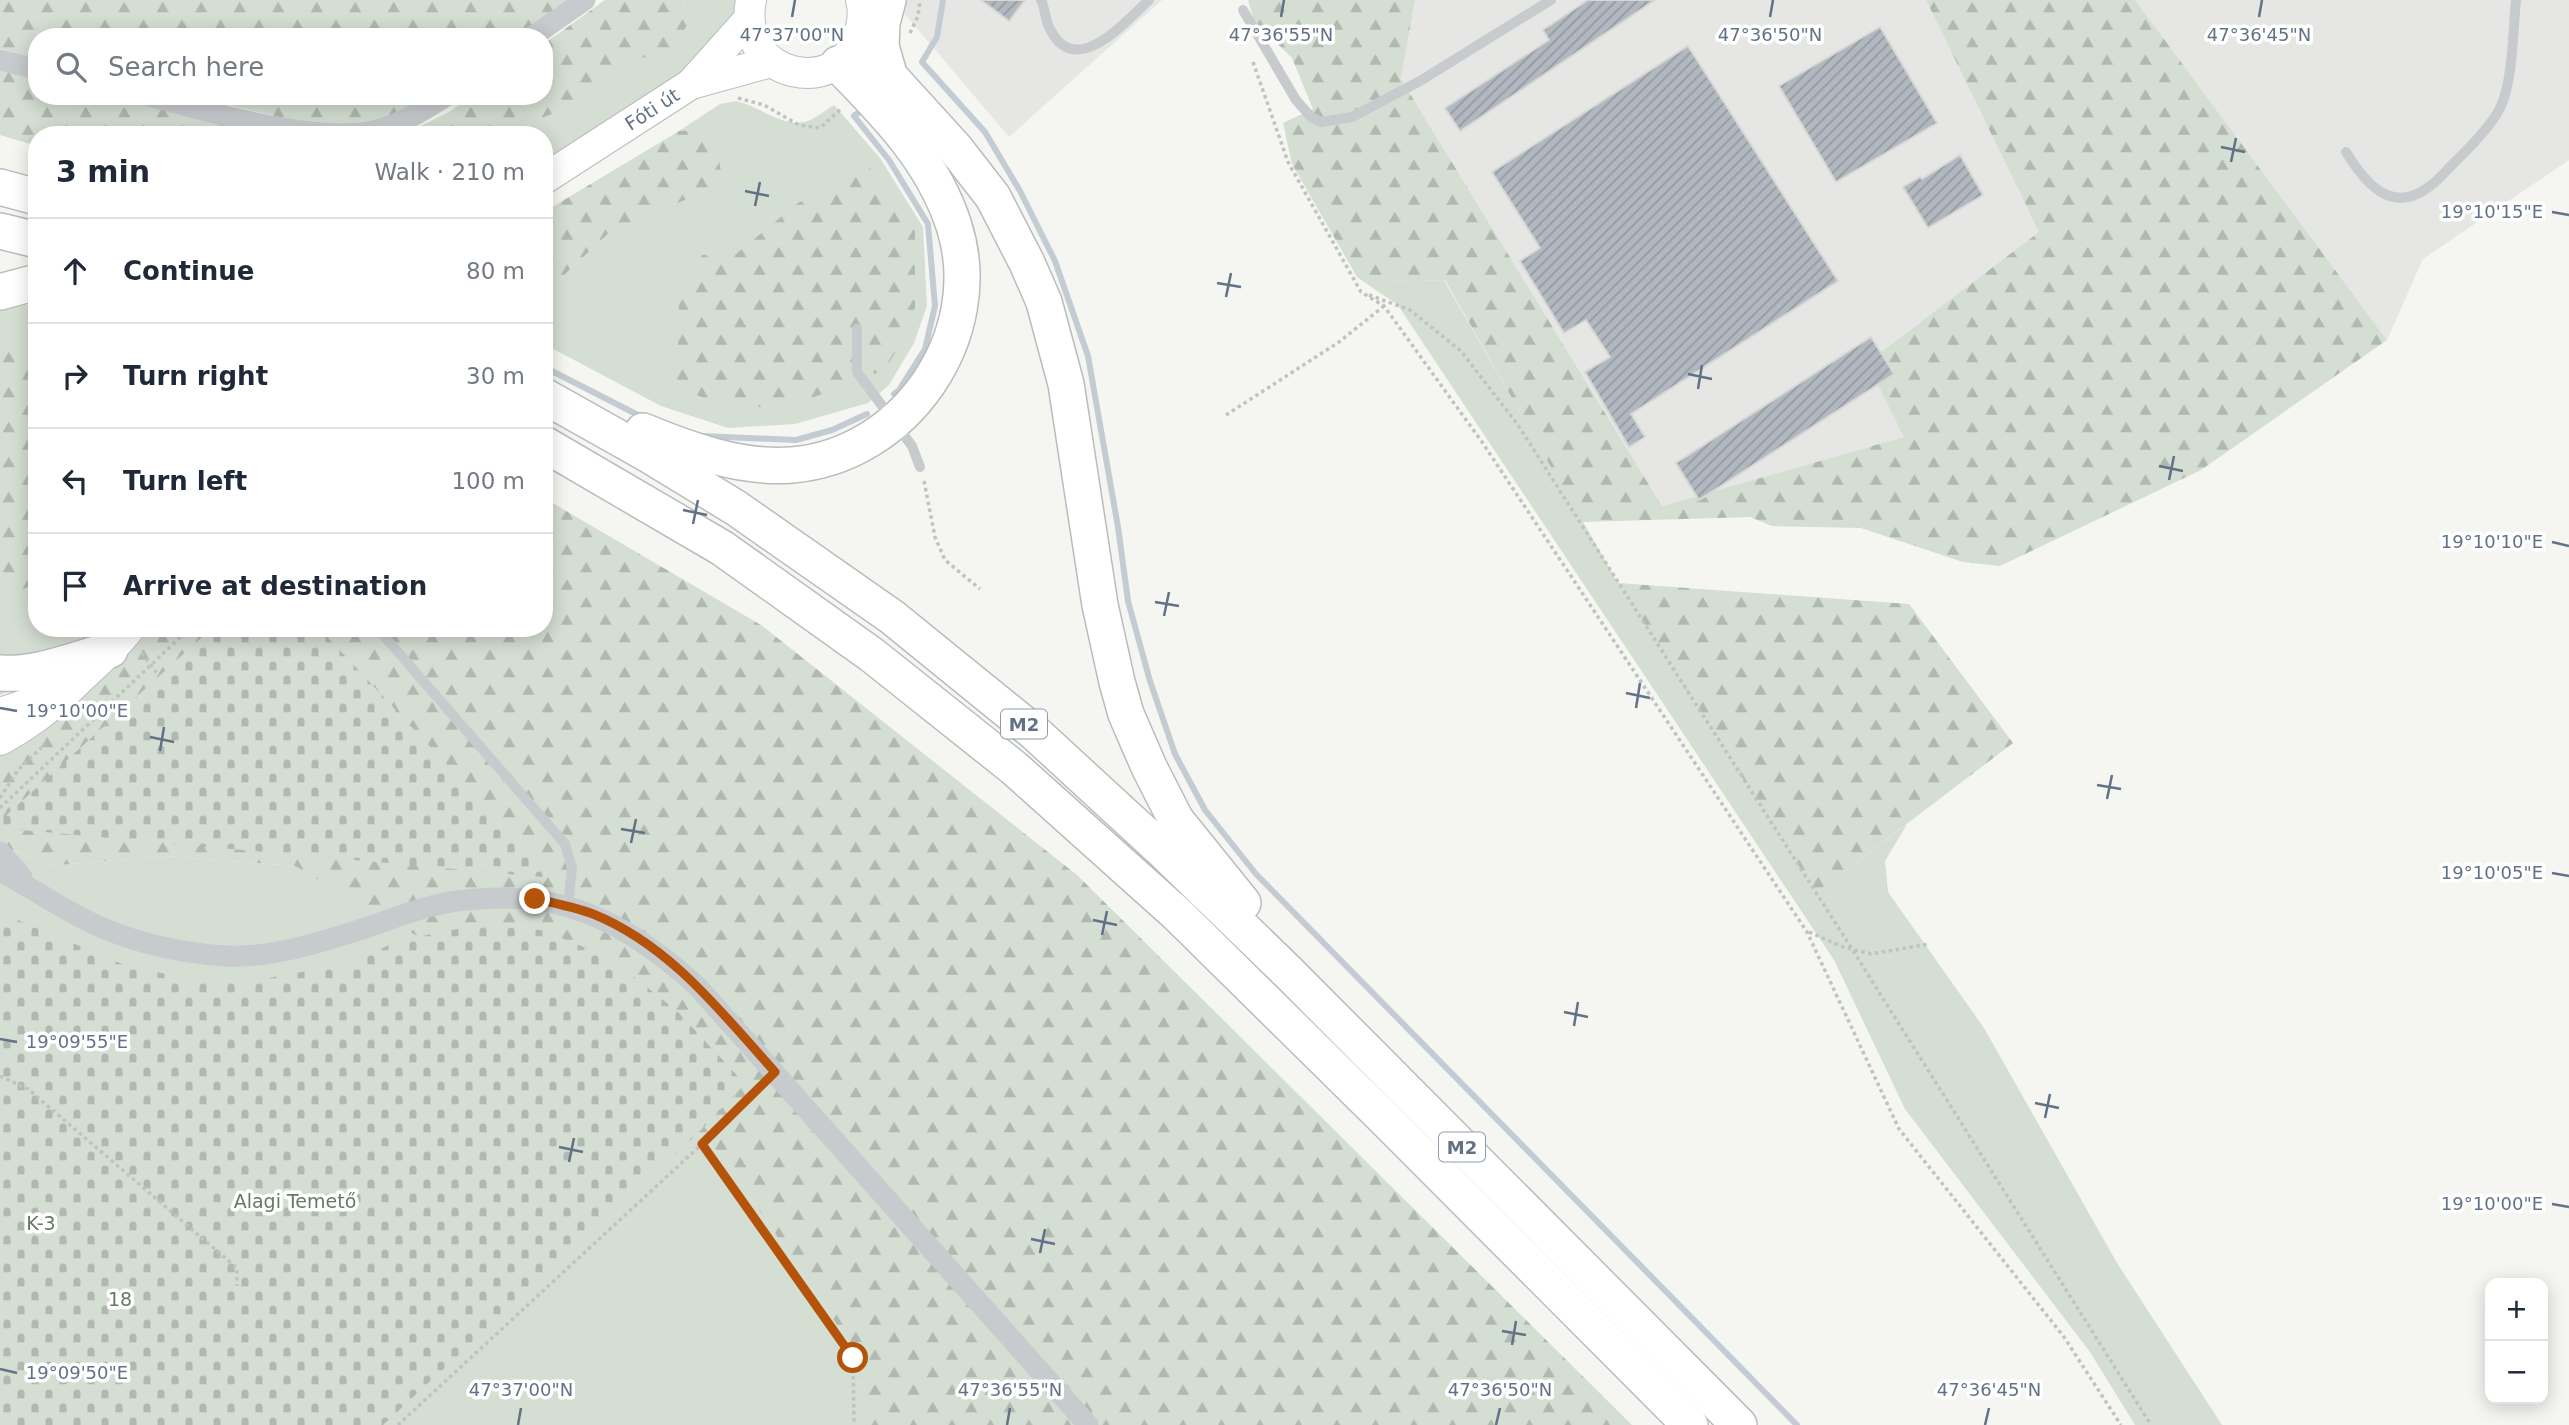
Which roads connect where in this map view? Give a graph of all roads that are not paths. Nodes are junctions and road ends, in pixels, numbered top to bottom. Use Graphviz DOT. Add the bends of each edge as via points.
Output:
graph roads {
  1 [pos="586,0"];
  2 [pos="861,0"];
  3 [pos="888,0"];
  4 [pos="1041,0"];
  5 [pos="1149,0"];
  6 [pos="1551,0"];
  7 [pos="2516,0"];
  8 [pos="750,9"];
  9 [pos="1243,9"];
  10 [pos="545,28"];
  11 [pos="848,51"];
  12 [pos="0,60"];
  13 [pos="771,62"];
  14 [pos="28,67"];
  15 [pos="879,76"];
  16 [pos="691,84"];
  17 [pos="186,105"];
  18 [pos="432,105"];
  19 [pos="277,126"];
  20 [pos="388,126"];
  21 [pos="2346,152"];
  22 [pos="553,173"];
  23 [pos="0,187"];
  24 [pos="28,195"];
  25 [pos="0,231"];
  26 [pos="28,238"];
  27 [pos="28,284"];
  28 [pos="0,292"];
  29 [pos="857,329"];
  30 [pos="553,401"];
  31 [pos="893,422"];
  32 [pos="553,449"];
  33 [pos="920,467"];
  34 [pos="385,637"];
  35 [pos="126,642"];
  36 [pos="0,673"];
  37 [pos="68,691"];
  38 [pos="0,713"];
  39 [pos="0,740"];
  40 [pos="0,852"];
  41 [pos="0,871"];
  42 [pos="30,887"];
  43 [pos="568,906"];
  44 [pos="1287,971"];
  45 [pos="1088,1425"];
  46 [pos="1690,1425"];
  47 [pos="1739,1425"];
  1 -- 10 [label="street"];
  2 -- 11 [label="main road" via="863,22"];
  3 -- 15 [label="highway"];
  4 -- 5 [label="lane" via="1056,38 1069,48 1086,49 1107,40"];
  6 -- 9 [label="lane" via="1375,105 1352,117 1321,122 1296,100"];
  7 -- 21 [label="lane" via="2507,84 2500,107 2430,187 2410,197 2393,198 2363,178"];
  8 -- 13 [label="main road" via="750,33"];
  8 -- 16 [label="main road"];
  11 -- 13 [label="main road" via="819,72 799,73"];
  11 -- 15 [label="highway"];
  12 -- 14 [label="street"];
  13 -- 16 [label="main road, Fóti út"];
  15 -- 31 [label="highway" via="936,180 954,226 962,265 957,318 939,367 931,383"];
  15 -- 44 [label="highway" via="955,148 993,197 1027,263 1044,302 1066,384 1100,606 1126,714 1176,820 1252,914"];
  16 -- 22 [label="main road, Fóti út"];
  17 -- 19 [label="street"];
  18 -- 20 [label="street"];
  23 -- 24 [label="highway"];
  25 -- 26 [label="highway"];
  27 -- 28 [label="highway"];
  29 -- 31 [label="lane" via="857,373"];
  30 -- 31 [label="highway" via="684,448 755,464 791,465 831,457"];
  30 -- 44 [label="highway, M2" via="736,508 892,617 1035,733"];
  31 -- 33 [label="lane" via="912,446"];
  32 -- 46 [label="highway, M2" via="722,548 872,655 1014,768 1177,914"];
  34 -- 43 [label="lane" via="565,844 572,868"];
  35 -- 36 [label="highway" via="37,670"];
  35 -- 37 [label="main road"];
  37 -- 38 [label="main road"];
  37 -- 39 [label="main road" via="32,723"];
  40 -- 42 [label="street"];
  41 -- 42 [label="street"];
  42 -- 43 [label="street" via="114,933 227,956 311,946 455,901 497,897"];
  43 -- 45 [label="street" via="592,913 643,941 697,986"];
  44 -- 47 [label="highway, M2"];
}
